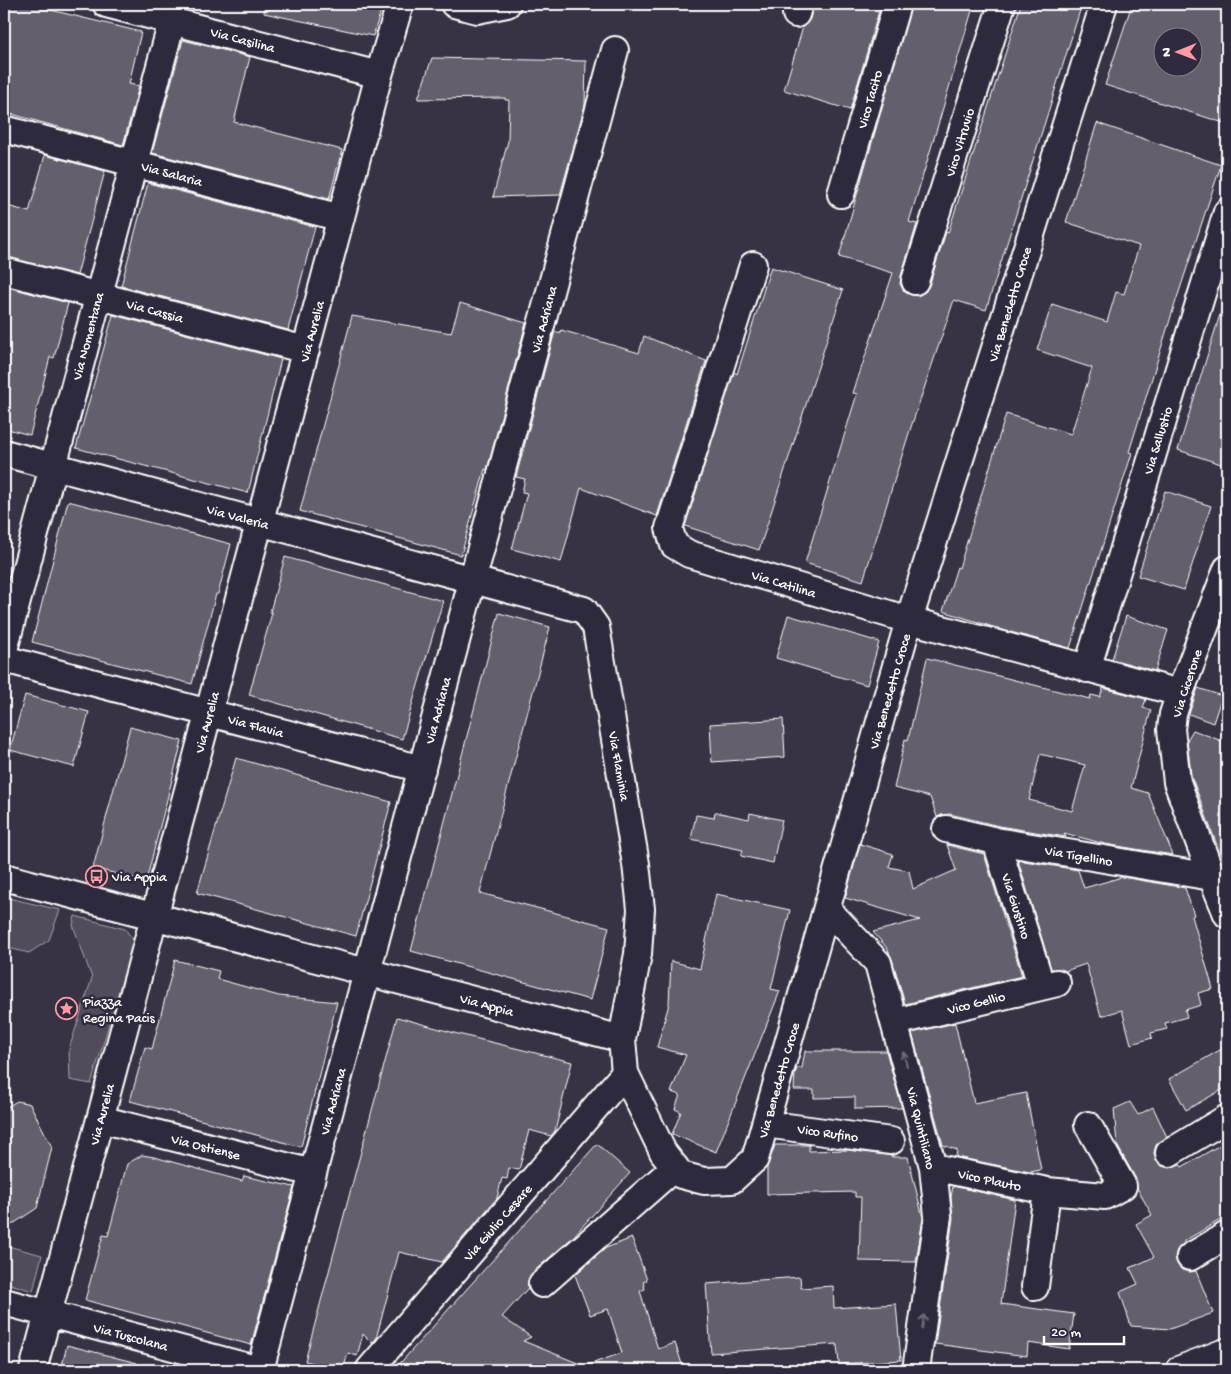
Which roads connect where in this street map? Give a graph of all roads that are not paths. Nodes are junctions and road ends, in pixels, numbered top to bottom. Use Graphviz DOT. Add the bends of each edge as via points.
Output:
graph roads {
  1 [pos="106,4"];
  2 [pos="400,4"];
  3 [pos="454,4"];
  4 [pos="507,4"];
  5 [pos="897,4"];
  6 [pos="1002,4"];
  7 [pos="1104,4"];
  8 [pos="172,21"];
  9 [pos="615,50"];
  10 [pos="379,75"];
  11 [pos="4,129"];
  12 [pos="134,163"];
  13 [pos="841,194"];
  14 [pos="1227,212"];
  15 [pos="341,218"];
  16 [pos="753,265"];
  17 [pos="4,271"];
  18 [pos="915,281"];
  19 [pos="98,296"];
  20 [pos="306,350"];
  21 [pos="4,453"];
  22 [pos="52,467"];
  23 [pos="260,522"];
  24 [pos="1227,568"];
  25 [pos="472,579"];
  26 [pos="909,620"];
  27 [pos="4,650"];
  28 [pos="4,659"];
  29 [pos="1087,669"];
  30 [pos="1180,693"];
  31 [pos="208,712"];
  32 [pos="422,769"];
  33 [pos="946,829"];
  34 [pos="996,841"];
  35 [pos="4,877"];
  36 [pos="1212,877"];
  37 [pos="827,909"];
  38 [pos="1227,914"];
  39 [pos="154,917"];
  40 [pos="367,972"];
  41 [pos="1047,977"];
  42 [pos="895,1022"];
  43 [pos="622,1040"];
  44 [pos="625,1073"];
  45 [pos="1227,1118"];
  46 [pos="100,1119"];
  47 [pos="765,1124"];
  48 [pos="1088,1125"];
  49 [pos="891,1141"];
  50 [pos="1169,1153"];
  51 [pos="675,1167"];
  52 [pos="933,1167"];
  53 [pos="312,1173"];
  54 [pos="1047,1191"];
  55 [pos="1227,1235"];
  56 [pos="1190,1257"];
  57 [pos="542,1284"];
  58 [pos="1035,1287"];
  59 [pos="4,1302"];
  60 [pos="48,1314"];
  61 [pos="1227,1352"];
  62 [pos="33,1370"];
  63 [pos="259,1370"];
  64 [pos="369,1370"];
  65 [pos="916,1370"];
  66 [pos="1180,1370"];
  1 -- 8 [label="street, Via Casilina"];
  2 -- 10 [label="street, Via Aurelia"];
  3 -- 4 [label="street" via="477,10"];
  5 -- 13 [label="street, Vico Tacito"];
  6 -- 18 [label="street, Vico Vitruvio"];
  7 -- 26 [label="street, Via Benedetto Croce"];
  8 -- 10 [label="street, Via Casilina"];
  8 -- 12 [label="street, Via Nomentana"];
  9 -- 25 [label="street, Via Adriana"];
  10 -- 15 [label="street, Via Aurelia"];
  11 -- 12 [label="street, Via Salaria"];
  12 -- 15 [label="street, Via Salaria"];
  12 -- 19 [label="street, Via Nomentana"];
  14 -- 29 [label="street, Via Sallustio"];
  15 -- 20 [label="street, Via Aurelia"];
  16 -- 26 [label="street, Via Catilina" via="669,528 674,545 690,554"];
  17 -- 19 [label="street, Via Cassia"];
  19 -- 20 [label="street, Via Cassia"];
  19 -- 22 [label="street, Via Nomentana"];
  20 -- 23 [label="street, Via Aurelia"];
  21 -- 22 [label="street, Via Valeria"];
  22 -- 23 [label="street, Via Valeria"];
  22 -- 27 [label="street, Via Nomentana"];
  23 -- 25 [label="street, Via Valeria"];
  23 -- 31 [label="street, Via Aurelia"];
  24 -- 30 [label="street, Via Cicerone"];
  25 -- 32 [label="street, Via Adriana"];
  25 -- 43 [label="street, Via Flaminia" via="584,610 596,627 641,909 638,954"];
  26 -- 29 [label="street, Via Catilina"];
  26 -- 37 [label="street, Via Benedetto Croce"];
  28 -- 31 [label="street, Via Flavia"];
  29 -- 30 [label="street, Via Catilina"];
  30 -- 36 [label="street, Via Cicerone" via="1171,729 1177,782"];
  31 -- 32 [label="street, Via Flavia"];
  31 -- 39 [label="street, Via Aurelia"];
  32 -- 40 [label="street, Via Adriana"];
  33 -- 34 [label="street, Via Tigellino"];
  34 -- 36 [label="street, Via Tigellino"];
  34 -- 41 [label="street, Via Giustino"];
  35 -- 39 [label="street, Via Appia"];
  36 -- 38 [label="street, Via Cicerone"];
  37 -- 42 [label="street, Via Quintiliano" via="878,963"];
  37 -- 47 [label="street, Via Benedetto Croce"];
  39 -- 40 [label="street, Via Appia"];
  39 -- 46 [label="street, Via Aurelia"];
  40 -- 43 [label="street, Via Appia"];
  40 -- 53 [label="street, Via Adriana"];
  41 -- 42 [label="street, Vico Gellio"];
  52 -- 42 [label="street, Via Quintiliano, one-way"];
  43 -- 44 [label="street, Via Benedetto Croce"];
  44 -- 51 [label="street, Via Benedetto Croce" via="663,1152"];
  44 -- 64 [label="street, Via Giulio Cesare"];
  45 -- 50 [label="street"];
  46 -- 53 [label="street, Via Ostiense"];
  46 -- 60 [label="street, Via Aurelia"];
  47 -- 49 [label="street, Vico Rufino"];
  47 -- 51 [label="street, Via Benedetto Croce" via="755,1159 732,1180 704,1181 681,1174"];
  48 -- 54 [label="street, Vico Plauto" via="1123,1186 1105,1196"];
  51 -- 57 [label="street"];
  52 -- 54 [label="street, Vico Plauto"];
  65 -- 52 [label="street, Via Quintiliano, one-way" via="938,1216"];
  53 -- 63 [label="street, Via Adriana"];
  54 -- 58 [label="street"];
  55 -- 56 [label="street"];
  59 -- 60 [label="street, Via Tuscolana"];
  60 -- 62 [label="street, Via Aurelia"];
  60 -- 63 [label="street, Via Tuscolana"];
  61 -- 66 [label="street"];
}
